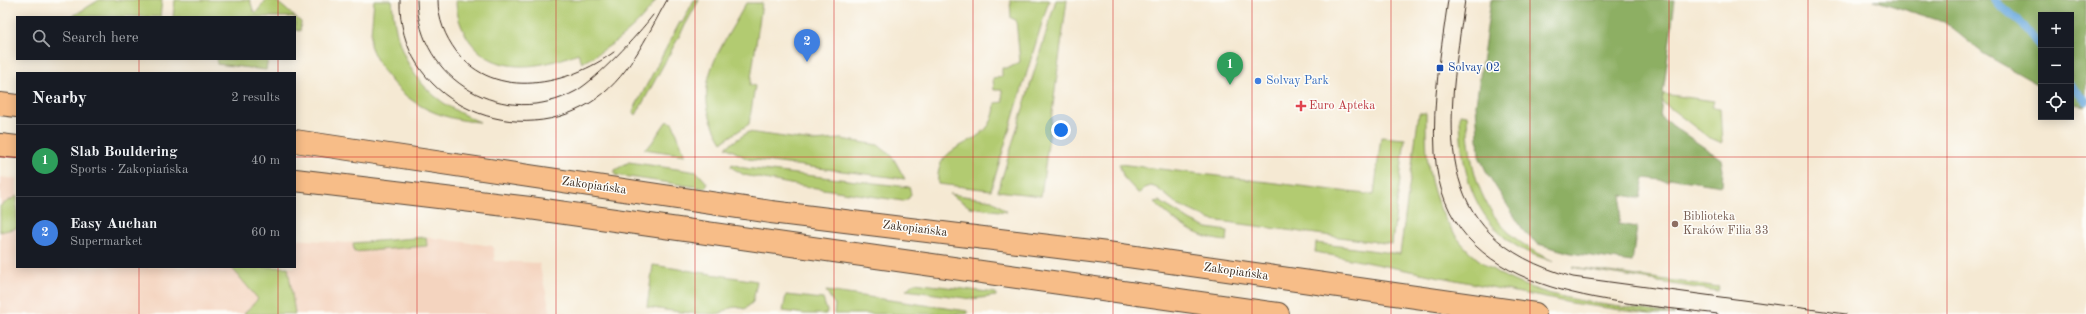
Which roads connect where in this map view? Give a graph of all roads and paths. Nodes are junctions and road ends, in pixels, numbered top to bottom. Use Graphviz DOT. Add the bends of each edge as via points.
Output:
graph roads {
  1 [pos="0,104"];
  2 [pos="16,106"];
  3 [pos="296,141"];
  4 [pos="0,146"];
  5 [pos="16,147"];
  6 [pos="296,180"];
  7 [pos="1278,314"];
  8 [pos="1535,314"];
  1 -- 2 [label="main road"];
  3 -- 8 [label="main road, Zakopiańska" via="771,212 1107,253"];
  4 -- 5 [label="main road"];
  6 -- 7 [label="main road" via="530,208"];
}
